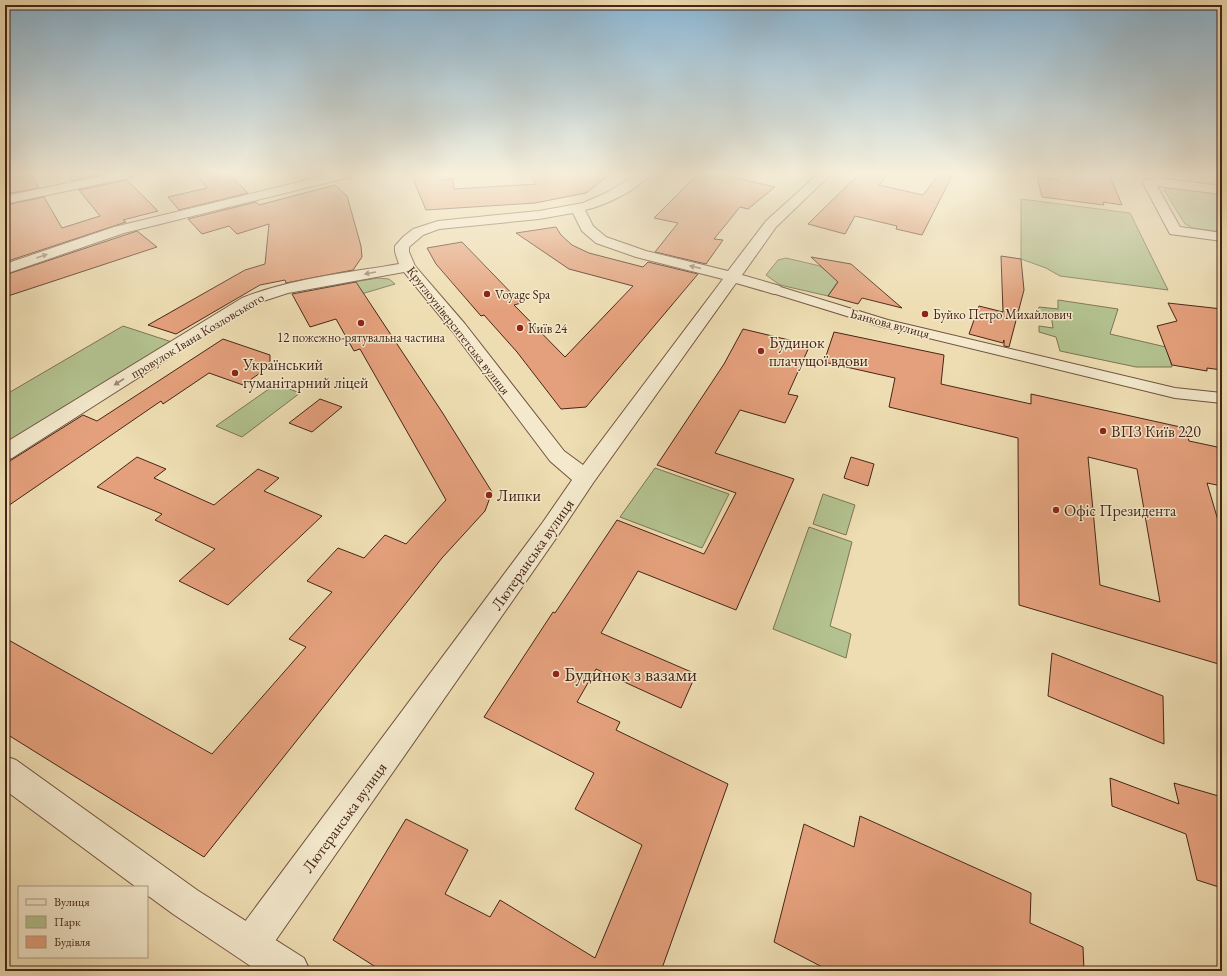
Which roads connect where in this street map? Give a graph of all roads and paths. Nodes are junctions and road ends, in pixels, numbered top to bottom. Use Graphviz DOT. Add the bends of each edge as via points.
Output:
graph roads {
  1 [pos="161,220"];
  2 [pos="477,220"];
  3 [pos="583,220"];
  4 [pos="776,220"];
  5 [pos="1169,220"];
  6 [pos="1222,237"];
  7 [pos="408,266"];
  8 [pos="5,269"];
  9 [pos="733,277"];
  10 [pos="774,289"];
  11 [pos="1222,398"];
  12 [pos="5,453"];
  13 [pos="585,478"];
  14 [pos="5,771"];
  15 [pos="251,944"];
  16 [pos="291,971"];
  8 -- 1 [label="street, one-way" via="119,230"];
  2 -- 7 [label="street, Круглоуніверситетська вулиця" via="434,226 419,232 402,246"];
  9 -- 3 [label="street, Банкова вулиця, one-way" via="627,250 602,240 587,228"];
  4 -- 9 [label="street, Лютеранська вулиця"];
  5 -- 6 [label="street" via="1175,231"];
  7 -- 12 [label="street, провулок Івана Козловського, one-way" via="287,288 248,301"];
  7 -- 13 [label="street, Круглоуніверситетська вулиця" via="557,456"];
  9 -- 10 [label="street, Банкова вулиця"];
  9 -- 13 [label="street, Лютеранська вулиця"];
  10 -- 11 [label="street, Банкова вулиця" via="884,323 1175,393"];
  13 -- 15 [label="street, Лютеранська вулиця"];
  14 -- 15 [label="street" via="185,902"];
  15 -- 16 [label="street"];
}
